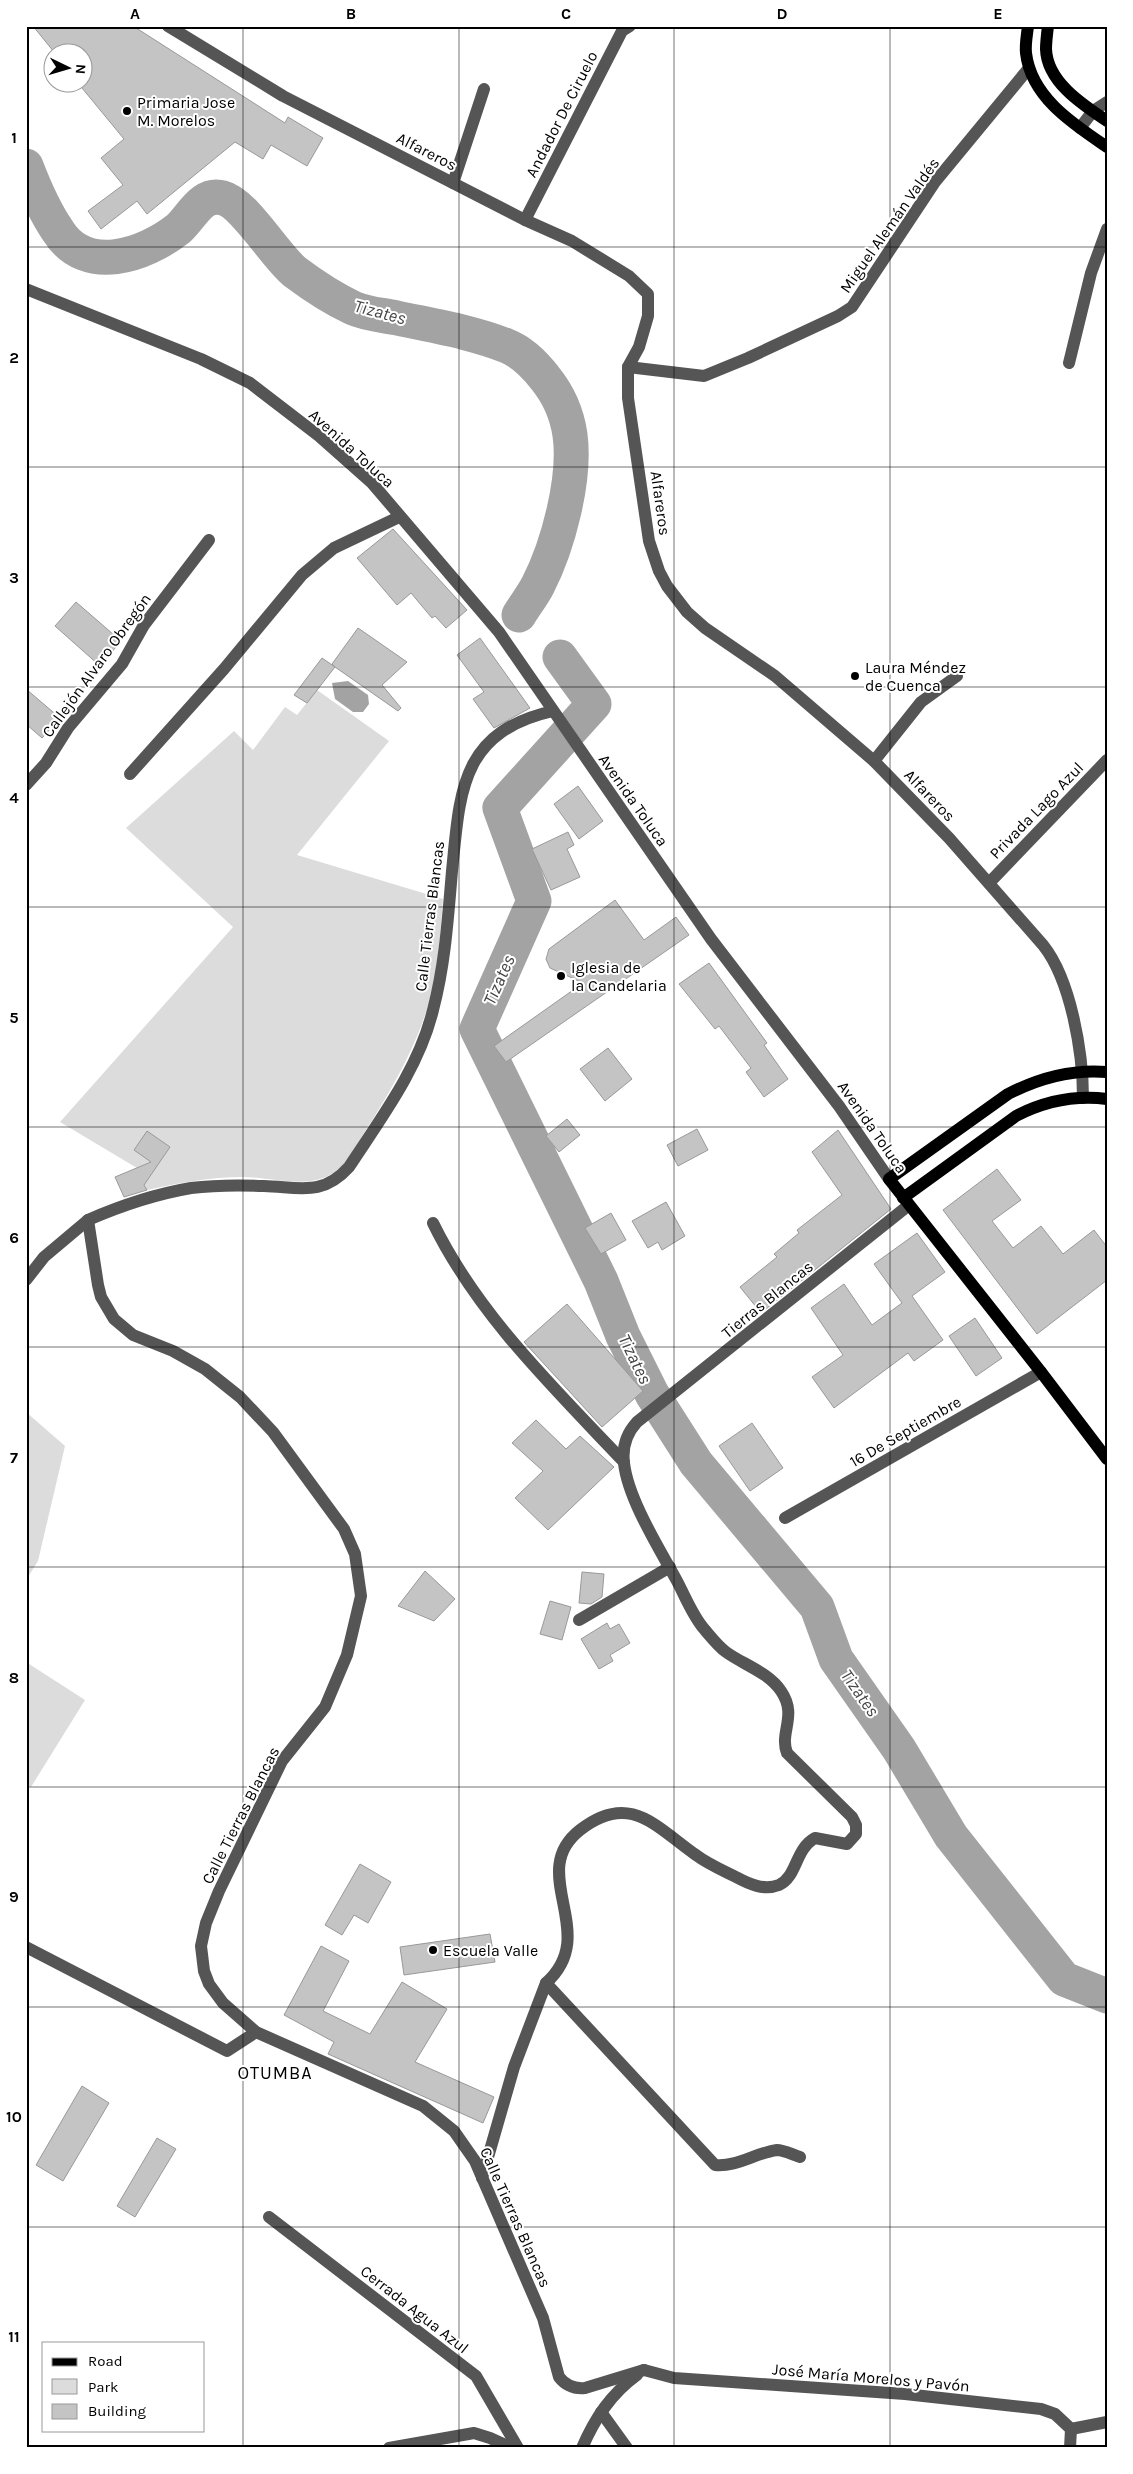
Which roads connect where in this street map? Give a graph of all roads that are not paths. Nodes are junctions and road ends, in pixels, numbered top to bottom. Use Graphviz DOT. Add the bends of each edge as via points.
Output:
graph roads {
  1 [pos="168,26"];
  2 [pos="630,26"];
  3 [pos="1028,26"];
  4 [pos="1048,26"];
  5 [pos="1029,68"];
  6 [pos="484,89"];
  7 [pos="1107,102"];
  8 [pos="1093,111"];
  9 [pos="1107,121"];
  10 [pos="1080,128"];
  11 [pos="1107,147"];
  12 [pos="453,183"];
  13 [pos="525,220"];
  14 [pos="1107,229"];
  15 [pos="26,289"];
  16 [pos="1069,362"];
  17 [pos="628,367"];
  18 [pos="399,517"];
  19 [pos="210,540"];
  20 [pos="957,676"];
  21 [pos="553,711"];
  22 [pos="1107,760"];
  23 [pos="874,761"];
  24 [pos="130,774"];
  25 [pos="26,785"];
  26 [pos="989,883"];
  27 [pos="1083,1071"];
  28 [pos="1107,1072"];
  29 [pos="1084,1098"];
  30 [pos="1107,1099"];
  31 [pos="889,1179"];
  32 [pos="906,1202"];
  33 [pos="88,1220"];
  34 [pos="433,1223"];
  35 [pos="26,1280"];
  36 [pos="1041,1372"];
  37 [pos="1107,1460"];
  38 [pos="624,1462"];
  39 [pos="785,1518"];
  40 [pos="670,1567"];
  41 [pos="579,1620"];
  42 [pos="26,1947"];
  43 [pos="546,1982"];
  44 [pos="256,2032"];
  45 [pos="800,2157"];
  46 [pos="482,2178"];
  47 [pos="269,2216"];
  48 [pos="644,2370"];
  49 [pos="601,2412"];
  50 [pos="1107,2422"];
  51 [pos="1071,2429"];
  52 [pos="389,2448"];
  53 [pos="512,2448"];
  54 [pos="518,2448"];
  55 [pos="582,2448"];
  56 [pos="627,2448"];
  57 [pos="1070,2448"];
  1 -- 12 [label="street, Alfareros" via="283,96"];
  2 -- 13 [label="street, Andador De Ciruelo" via="622,31"];
  3 -- 5 [label="main road" via="1026,52"];
  4 -- 8 [label="main road" via="1046,50 1056,75 1066,89"];
  5 -- 10 [label="main road" via="1052,106"];
  5 -- 17 [label="street, Miguel Alemán Valdés" via="935,182 852,306 838,316 704,376"];
  6 -- 12 [label="street"];
  7 -- 8 [label="street"];
  8 -- 9 [label="main road"];
  8 -- 10 [label="street"];
  10 -- 11 [label="main road"];
  12 -- 13 [label="street, Alfareros"];
  13 -- 17 [label="street, Alfareros" via="572,241 629,276 648,294 648,316 639,346"];
  14 -- 16 [label="street" via="1091,273"];
  15 -- 18 [label="street, Avenida Toluca" via="201,359 250,383 319,436 365,477"];
  17 -- 23 [label="street, Alfareros" via="628,398 648,533 667,586 687,612 705,628 775,676"];
  18 -- 21 [label="street, Avenida Toluca" via="498,632"];
  18 -- 24 [label="street" via="334,548 302,575"];
  19 -- 25 [label="street, Callejón Alvaro Obregón" via="144,625 122,664 68,728 46,763"];
  20 -- 23 [label="street" via="921,702"];
  21 -- 31 [label="street, Avenida Toluca" via="711,939 839,1106"];
  21 -- 33 [label="street, Calle Tierras Blancas" via="522,720 502,732 484,748 467,775 458,806 446,938 433,1012 399,1090 341,1176 306,1190 240,1185 189,1189 147,1198"];
  22 -- 26 [label="street, Privada Lago Azul"];
  23 -- 26 [label="street, Alfareros"];
  26 -- 27 [label="street, Alfareros" via="1060,971"];
  27 -- 28 [label="main road"];
  27 -- 29 [label="street, Alfareros"];
  27 -- 31 [label="main road" via="1044,1078 1008,1094"];
  29 -- 30 [label="main road"];
  29 -- 32 [label="main road" via="1046,1103 1016,1116"];
  31 -- 32 [label="main road, Avenida Toluca"];
  32 -- 36 [label="main road, Avenida Toluca"];
  32 -- 38 [label="street, Tierras Blancas" via="644,1416 627,1436"];
  33 -- 35 [label="street" via="44,1257"];
  33 -- 44 [label="street, Calle Tierras Blancas" via="101,1297 114,1319 134,1335 206,1369 240,1397 273,1432 344,1529 354,1554 361,1596 347,1656 325,1707 282,1761 219,1891 203,1934 201,1958 209,1984 223,2003"];
  34 -- 38 [label="street" via="482,1305"];
  36 -- 37 [label="main road, Avenida Toluca"];
  36 -- 39 [label="street, 16 De Septiembre"];
  38 -- 40 [label="street" via="630,1487"];
  40 -- 41 [label="street"];
  40 -- 43 [label="street" via="703,1628 725,1651 768,1678 781,1691 789,1712 785,1739 788,1753 852,1818 856,1834 851,1842 842,1844 815,1838 802,1849 783,1882 759,1887 710,1864 641,1816 622,1813 601,1817 575,1835 561,1856 558,1872 568,1946 561,1966"];
  42 -- 44 [label="street" via="227,2051"];
  43 -- 45 [label="street" via="715,2166 728,2166 778,2150"];
  43 -- 46 [label="street" via="514,2067"];
  44 -- 46 [label="street, Calle Tierras Blancas" via="423,2106 440,2117 466,2145"];
  46 -- 48 [label="street, Calle Tierras Blancas" via="543,2318 559,2377 564,2383 578,2389 586,2388"];
  47 -- 54 [label="street, Cerrada Agua Azul" via="476,2376"];
  48 -- 49 [label="street" via="613,2396"];
  48 -- 51 [label="street, José María Morelos y Pavón" via="674,2378 905,2394 1041,2409 1055,2414"];
  49 -- 55 [label="street"];
  49 -- 56 [label="street"];
  50 -- 51 [label="street"];
  51 -- 57 [label="street"];
  52 -- 53 [label="street" via="474,2433"];
}
